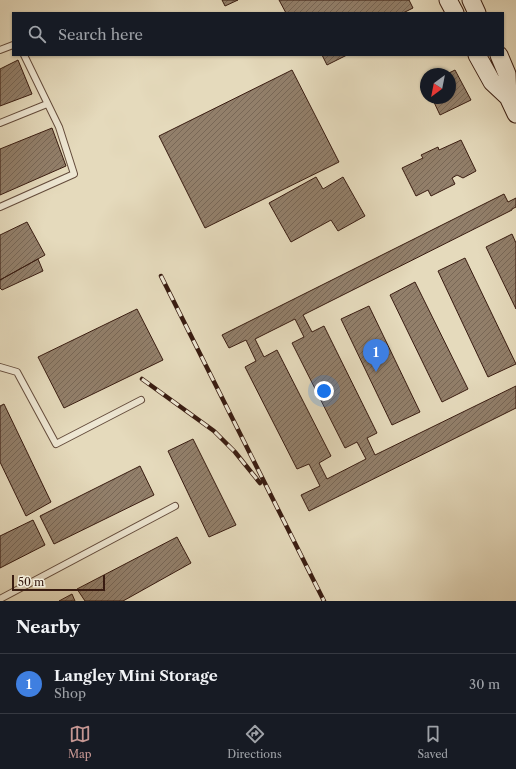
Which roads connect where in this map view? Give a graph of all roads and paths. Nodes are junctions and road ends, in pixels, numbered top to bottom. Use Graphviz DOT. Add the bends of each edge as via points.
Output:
graph roads {
  1 [pos="448,0"];
  2 [pos="471,0"];
  3 [pos="454,12"];
  4 [pos="477,12"];
  5 [pos="12,46"];
  6 [pos="0,50"];
  7 [pos="24,56"];
  8 [pos="477,56"];
  9 [pos="499,56"];
  10 [pos="508,97"];
  11 [pos="47,104"];
  12 [pos="516,114"];
  13 [pos="0,123"];
  14 [pos="0,207"];
  15 [pos="0,368"];
  16 [pos="141,400"];
  17 [pos="175,506"];
  18 [pos="0,599"];
  1 -- 3 [label="main road"];
  2 -- 4 [label="main road"];
  5 -- 6 [label="lane"];
  7 -- 11 [label="lane"];
  8 -- 10 [label="main road" via="492,82"];
  9 -- 10 [label="main road" via="507,74"];
  10 -- 12 [label="main road"];
  11 -- 13 [label="lane"];
  11 -- 14 [label="lane" via="59,127 74,174"];
  15 -- 16 [label="lane" via="17,372 56,444"];
  17 -- 18 [label="lane"];
}
